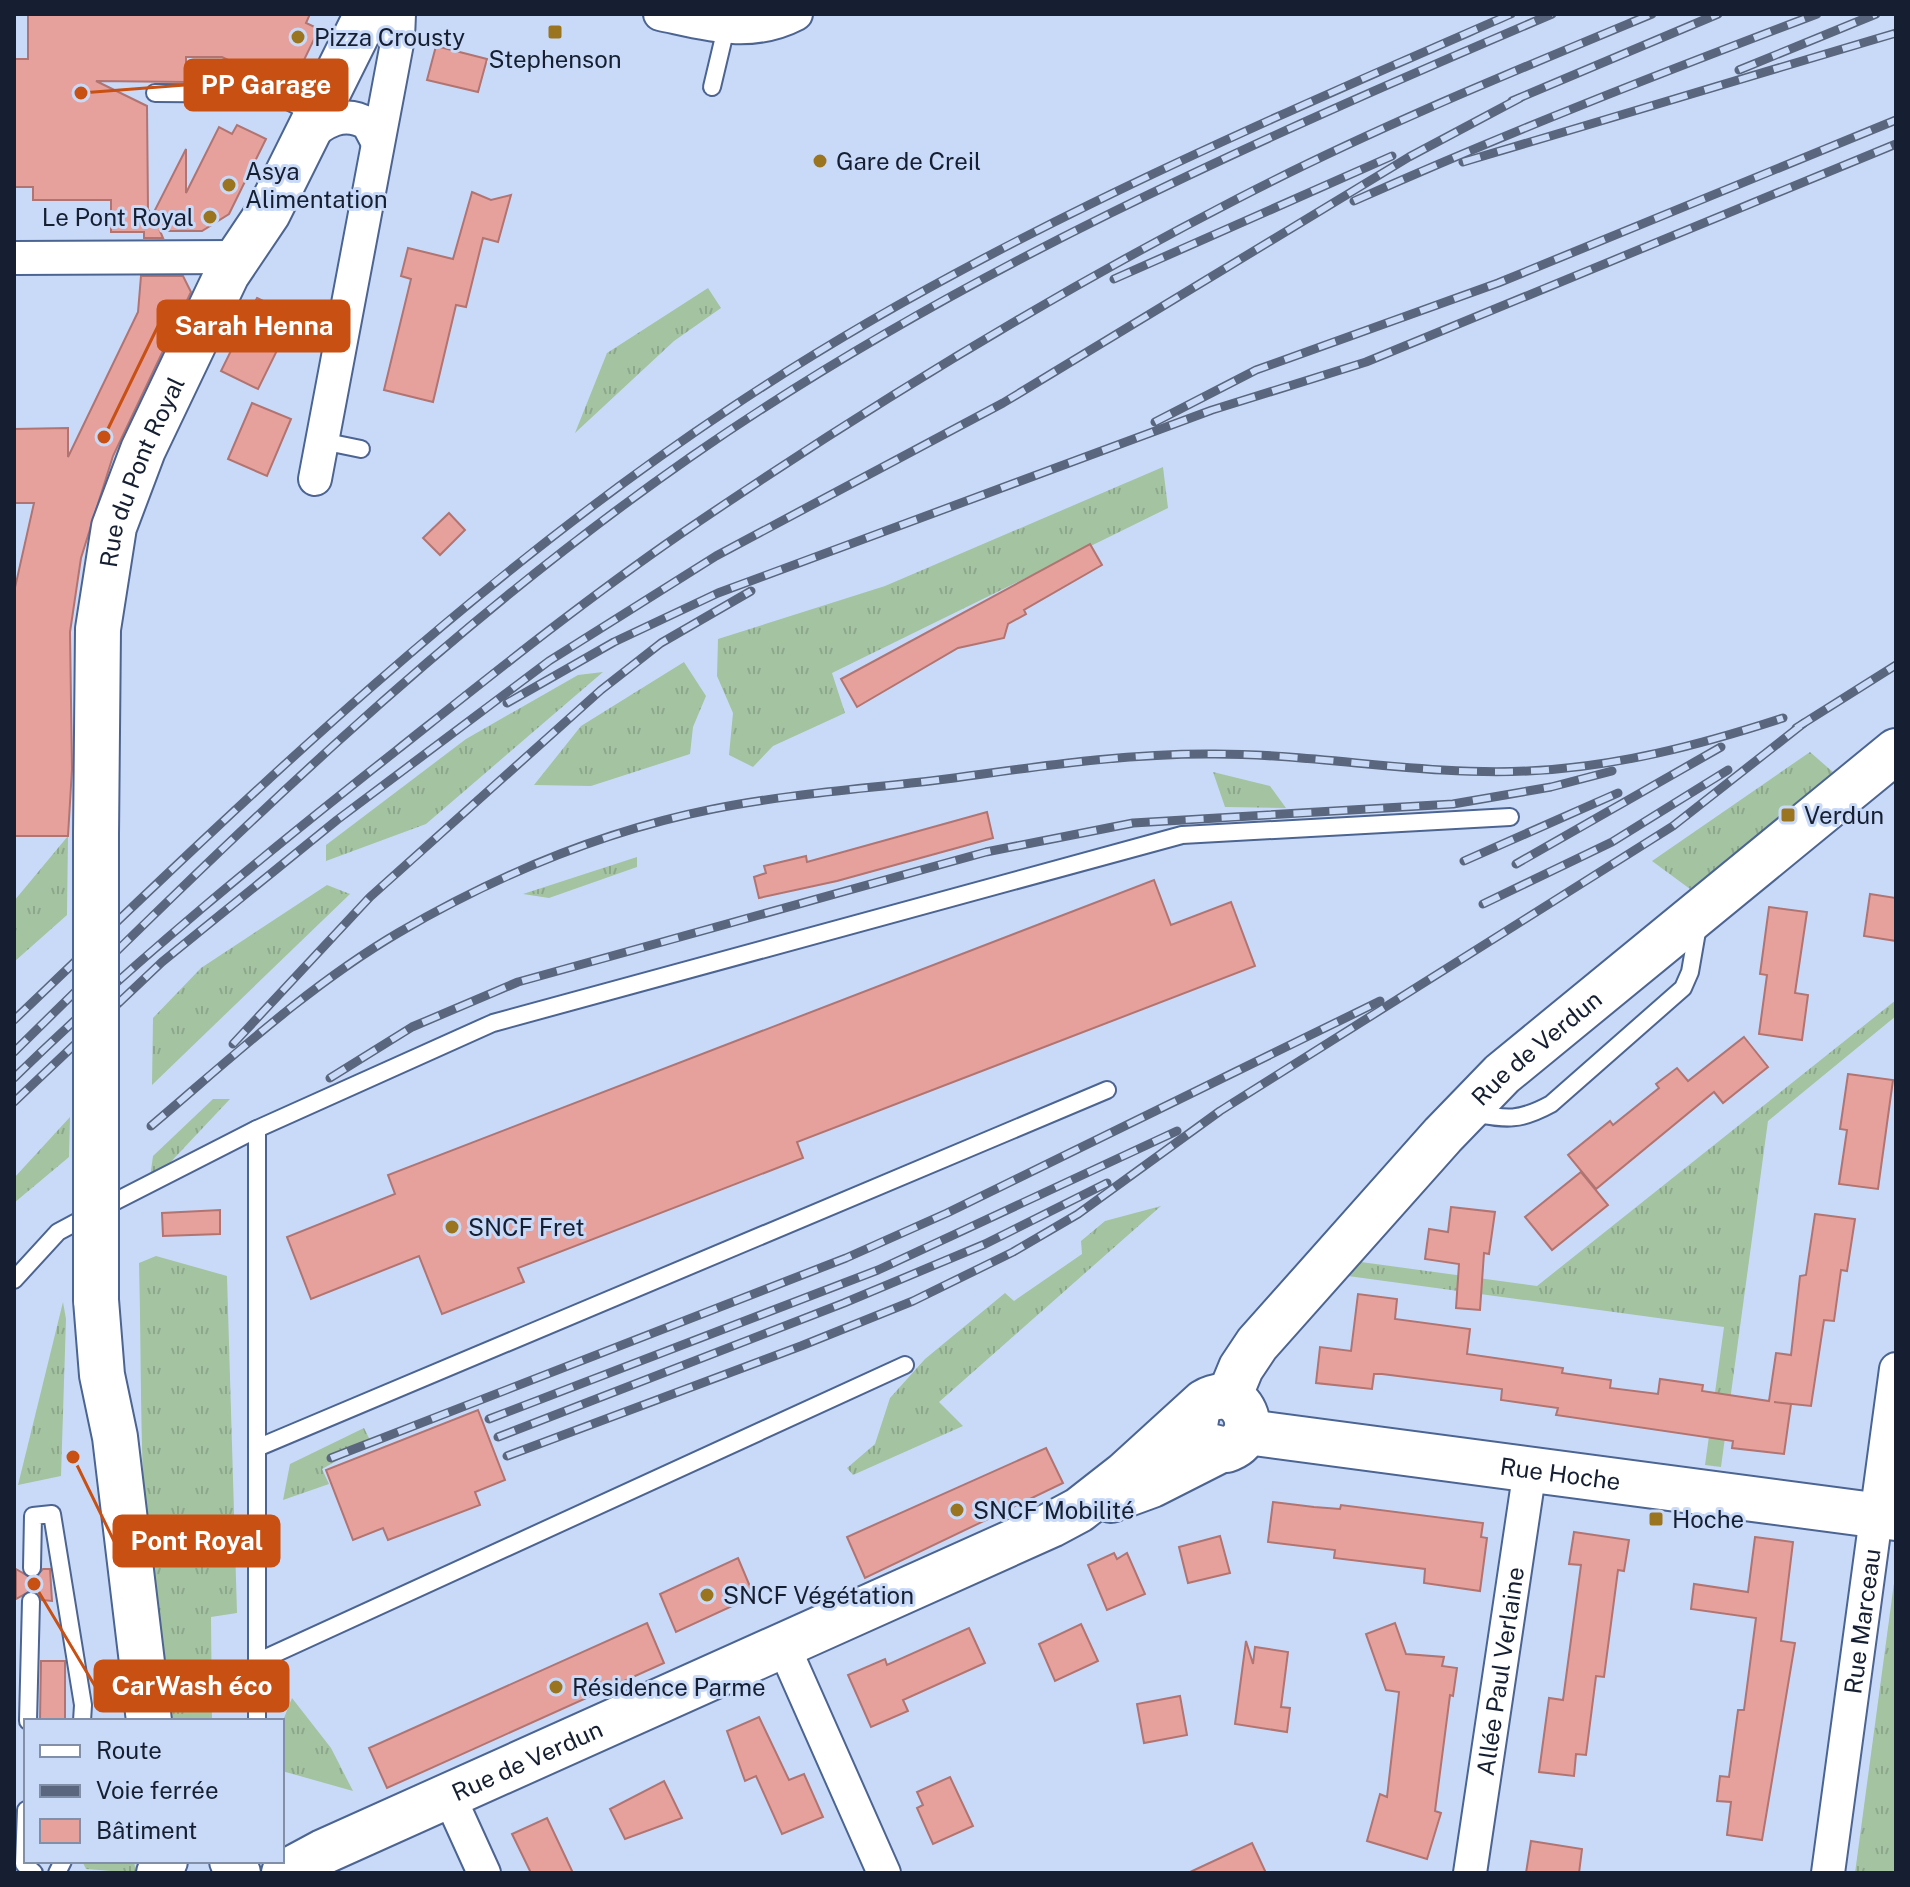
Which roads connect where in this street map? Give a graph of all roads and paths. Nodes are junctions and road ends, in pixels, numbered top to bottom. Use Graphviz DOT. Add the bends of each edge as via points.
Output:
graph roads {
  1 [pos="367,14"];
  2 [pos="399,14"];
  3 [pos="660,14"];
  4 [pos="796,14"];
  5 [pos="719,22"];
  6 [pos="712,87"];
  7 [pos="155,93"];
  8 [pos="311,127"];
  9 [pos="377,141"];
  10 [pos="238,257"];
  11 [pos="14,258"];
  12 [pos="322,441"];
  13 [pos="361,449"];
  14 [pos="315,479"];
  15 [pos="1896,751"];
  16 [pos="1510,817"];
  17 [pos="1107,1090"];
  18 [pos="257,1129"];
  19 [pos="14,1280"];
  20 [pos="905,1365"];
  21 [pos="1896,1369"];
  22 [pos="102,1375"];
  23 [pos="1224,1422"];
  24 [pos="257,1448"];
  25 [pos="1530,1469"];
  26 [pos="1885,1517"];
  27 [pos="32,1568"];
  28 [pos="31,1601"];
  29 [pos="783,1645"];
  30 [pos="257,1662"];
  31 [pos="28,1719"];
  32 [pos="82,1719"];
  33 [pos="126,1719"];
  34 [pos="149,1719"];
  35 [pos="257,1719"];
  36 [pos="449,1796"];
  37 [pos="302,1855"];
  38 [pos="284,1873"];
  39 [pos="484,1873"];
  40 [pos="884,1873"];
  41 [pos="1470,1873"];
  42 [pos="1828,1873"];
  1 -- 8 [label="main road, Rue du Pont Royal"];
  2 -- 9 [label="street"];
  3 -- 5 [label="street"];
  4 -- 5 [label="street" via="766,26"];
  5 -- 6 [label="lane"];
  7 -- 8 [label="lane" via="274,94"];
  8 -- 9 [label="street" via="349,117 368,124"];
  8 -- 10 [label="main road, Rue du Pont Royal" via="268,213"];
  9 -- 12 [label="street"];
  10 -- 11 [label="street"];
  10 -- 22 [label="main road, Rue du Pont Royal, bridge" via="152,430 114,527 98,629 96,1300"];
  12 -- 13 [label="lane"];
  12 -- 14 [label="street"];
  15 -- 23 [label="main road, Rue de Verdun" via="1565,1019 1465,1112 1257,1344 1241,1368"];
  16 -- 18 [label="lane" via="1182,835 493,1023"];
  17 -- 24 [label="lane"];
  18 -- 19 [label="lane" via="58,1232"];
  18 -- 24 [label="lane"];
  20 -- 30 [label="lane"];
  21 -- 26 [label="street, Rue Marceau"];
  22 -- 33 [label="main road" via="95,1449 98,1519"];
  22 -- 34 [label="main road" via="115,1437"];
  23 -- 25 [label="main road, Rue Hoche"];
  23 -- 29 [label="main road, Rue de Verdun" via="1136,1465 1079,1510"];
  24 -- 30 [label="lane"];
  25 -- 26 [label="main road, Rue Hoche"];
  25 -- 41 [label="street, Allée Paul Verlaine"];
  26 -- 42 [label="street, Rue Marceau"];
  27 -- 32 [label="lane" via="33,1516 52,1514"];
  28 -- 31 [label="lane"];
  29 -- 36 [label="main road, Rue de Verdun"];
  29 -- 40 [label="street"];
  30 -- 35 [label="lane"];
  36 -- 37 [label="main road, Rue de Verdun"];
  36 -- 39 [label="street"];
  37 -- 38 [label="main road, Rue de Verdun"];
}
